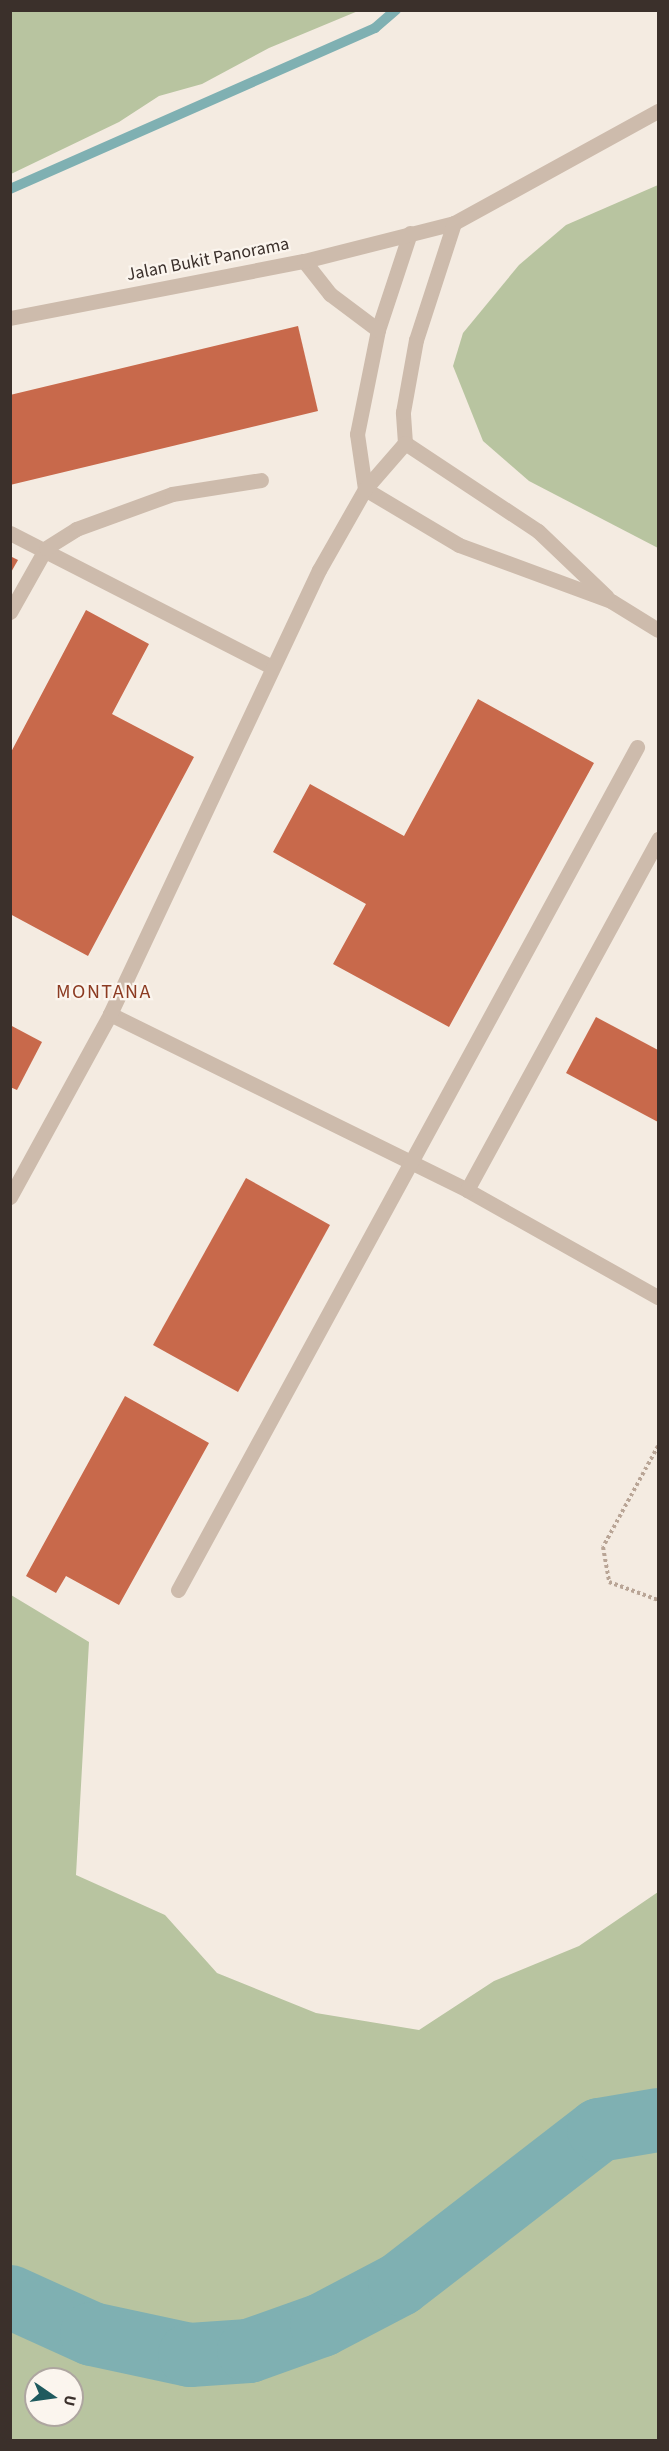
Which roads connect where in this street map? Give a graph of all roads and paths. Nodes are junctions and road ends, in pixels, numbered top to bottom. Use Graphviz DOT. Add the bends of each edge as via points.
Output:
graph roads {
  1 [pos="658,111"];
  2 [pos="454,223"];
  3 [pos="410,233"];
  4 [pos="304,261"];
  5 [pos="10,318"];
  6 [pos="378,330"];
  7 [pos="405,444"];
  8 [pos="261,480"];
  9 [pos="365,489"];
  10 [pos="10,533"];
  11 [pos="46,548"];
  12 [pos="611,601"];
  13 [pos="10,612"];
  14 [pos="658,630"];
  15 [pos="270,666"];
  16 [pos="637,747"];
  17 [pos="658,838"];
  18 [pos="110,1014"];
  19 [pos="407,1161"];
  20 [pos="467,1190"];
  21 [pos="10,1197"];
  22 [pos="658,1297"];
  23 [pos="658,1446"];
  24 [pos="178,1590"];
  25 [pos="658,1600"];
  1 -- 2 [label="street, Jalan Bukit Panorama"];
  2 -- 3 [label="street, Jalan Bukit Panorama"];
  2 -- 7 [label="street" via="416,340 403,412"];
  3 -- 4 [label="street, Jalan Bukit Panorama"];
  3 -- 6 [label="street"];
  4 -- 5 [label="street, Jalan Bukit Panorama"];
  4 -- 6 [label="street" via="330,294"];
  6 -- 9 [label="street" via="357,434"];
  7 -- 9 [label="street"];
  7 -- 12 [label="street" via="538,531"];
  8 -- 11 [label="street" via="172,494 110,513"];
  9 -- 12 [label="street" via="459,545"];
  9 -- 15 [label="street"];
  10 -- 11 [label="street"];
  11 -- 13 [label="street"];
  11 -- 15 [label="street"];
  12 -- 14 [label="street"];
  15 -- 18 [label="street"];
  16 -- 19 [label="street"];
  17 -- 20 [label="street"];
  18 -- 19 [label="street"];
  18 -- 21 [label="street"];
  19 -- 20 [label="street"];
  19 -- 24 [label="street"];
  20 -- 22 [label="street"];
  23 -- 25 [label="path" via="603,1547 609,1582"];
}
